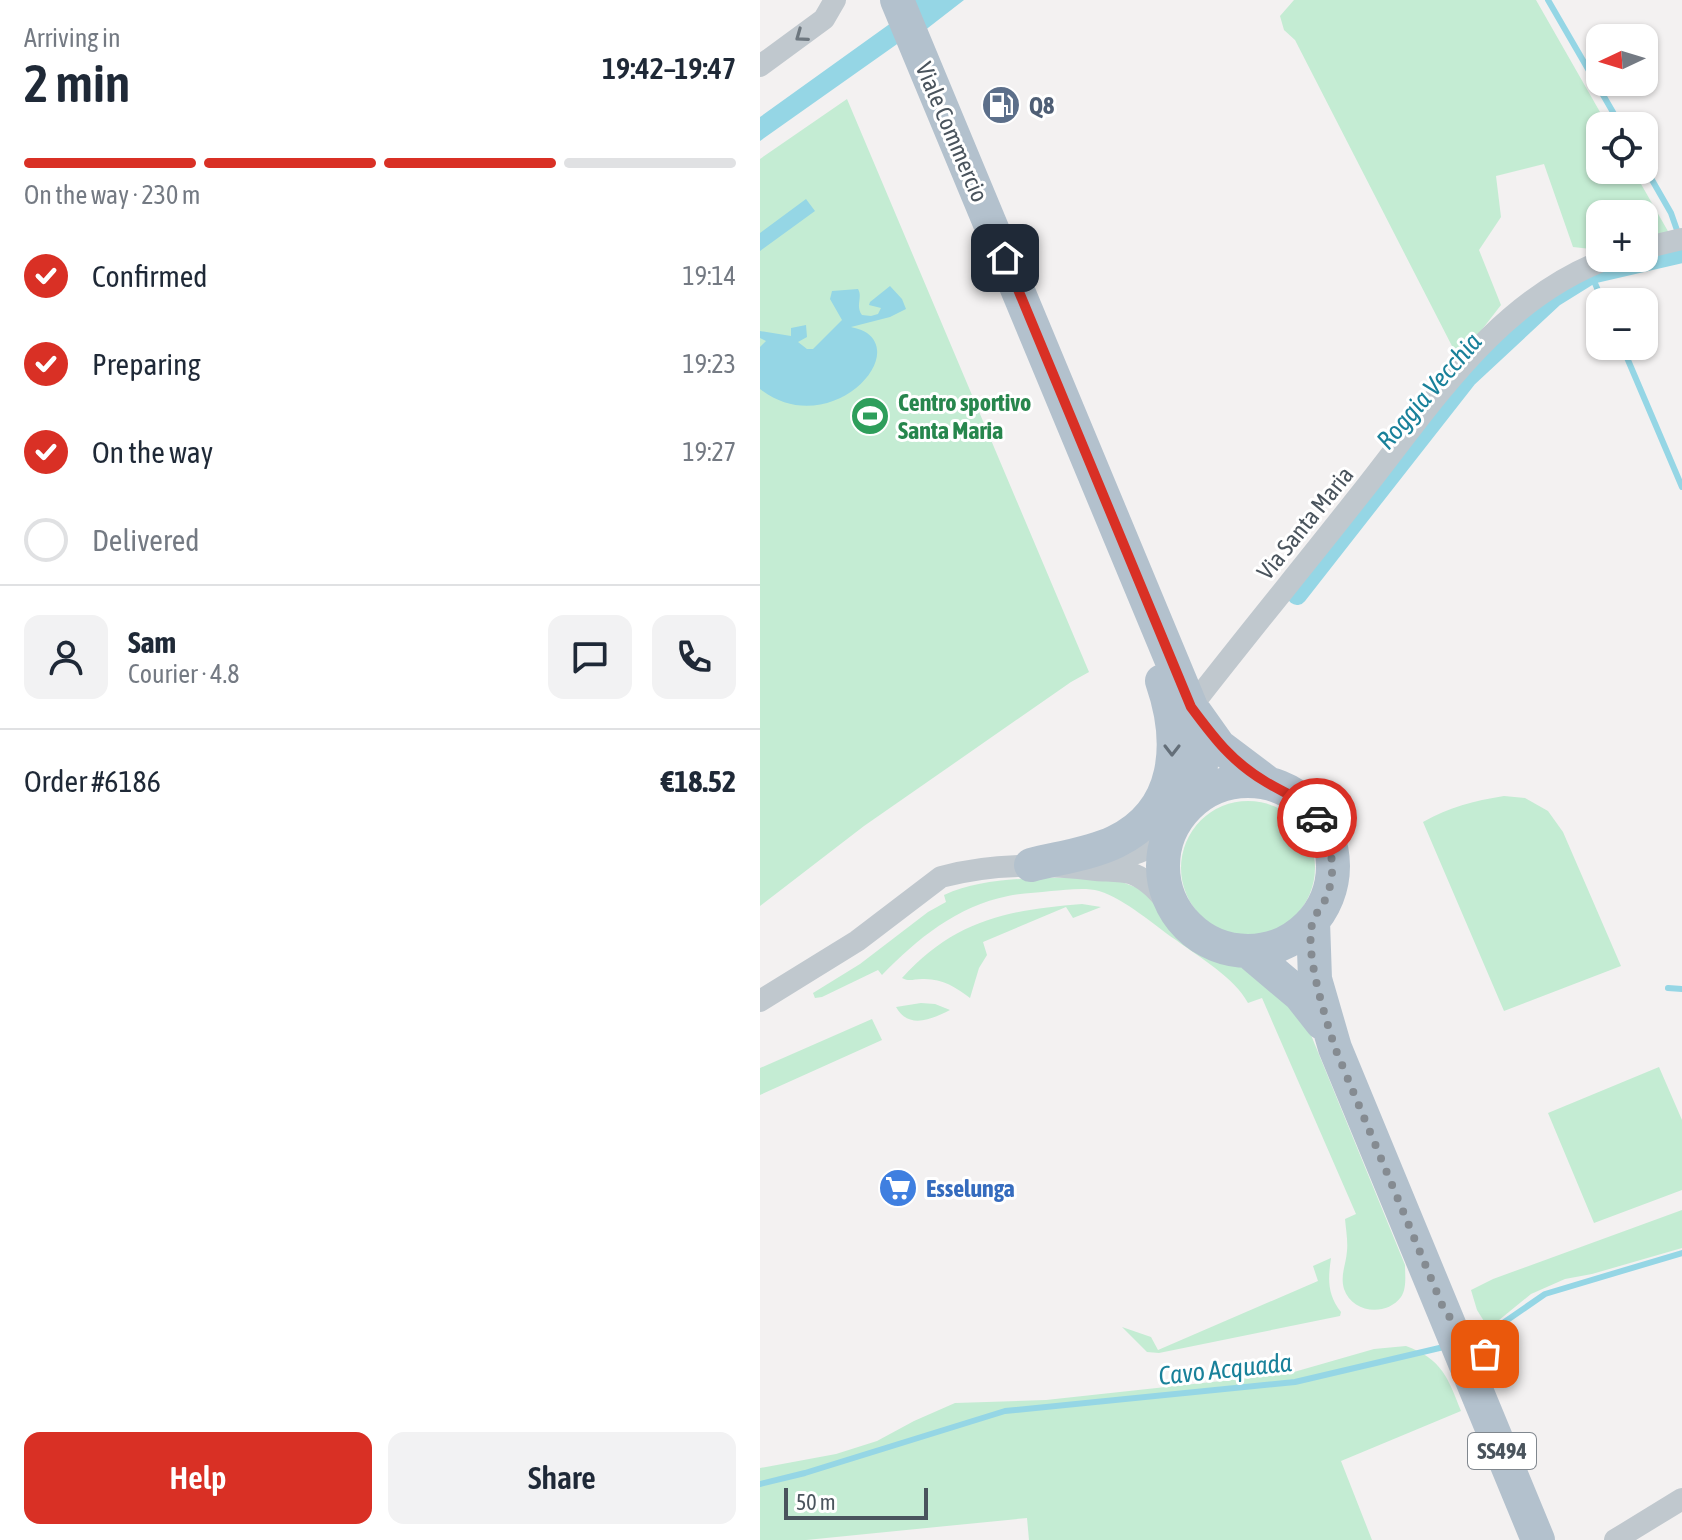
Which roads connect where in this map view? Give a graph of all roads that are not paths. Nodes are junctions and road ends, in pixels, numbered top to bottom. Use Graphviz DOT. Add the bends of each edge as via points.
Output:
graph roads {
  1 [pos="835,0"];
  2 [pos="903,15"];
  3 [pos="760,66"];
  4 [pos="1586,267"];
  5 [pos="1111,513"];
  6 [pos="1191,707"];
  7 [pos="1268,783"];
  8 [pos="1179,818"];
  9 [pos="1041,865"];
  10 [pos="1178,916"];
  11 [pos="1313,921"];
  12 [pos="1249,952"];
  13 [pos="760,1001"];
  14 [pos="1335,1048"];
  15 [pos="1476,1358"];
  16 [pos="1682,1499"];
  17 [pos="1538,1540"];
  18 [pos="1561,1540"];
  19 [pos="1615,1540"];
  1 -- 3 [label="street, one-way" via="824,19"];
  2 -- 5 [label="main road, Viale Commercio / SS494"];
  4 -- 6 [label="street, Via Santa Maria" via="1542,291 1458,370"];
  5 -- 6 [label="main road, Viale Commercio / SS494"];
  5 -- 9 [label="main road, one-way" via="1170,703 1169,787 1149,819 1115,842"];
  6 -- 7 [label="main road, Viale Commercio / SS494" via="1219,746"];
  6 -- 8 [label="main road, Viale Commercio / SS494" via="1202,757 1200,785"];
  7 -- 8 [label="main road, Viale Commercio / SS494" via="1225,784 1205,792"];
  7 -- 11 [label="main road, Viale Commercio / SS494" via="1307,805 1330,847 1328,894"];
  8 -- 9 [label="street" via="1151,849 1132,856"];
  8 -- 10 [label="main road, Viale Commercio / SS494" via="1164,851 1163,874"];
  9 -- 10 [label="street" via="1132,874 1151,885"];
  9 -- 13 [label="street" via="981,868 941,877 857,941"];
  10 -- 12 [label="main road, Viale Commercio / SS494" via="1202,938"];
  11 -- 12 [label="main road, Viale Commercio / SS494" via="1284,943"];
  11 -- 14 [label="main road, Viale Commercio / SS494" via="1315,979"];
  12 -- 14 [label="main road, Viale Commercio / SS494" via="1300,995"];
  14 -- 15 [label="main road, Viale Commercio / SS494" via="1452,1323"];
  15 -- 17 [label="main road, Viale Commercio / SS494"];
  15 -- 18 [label="main road"];
  16 -- 19 [label="street"];
}
